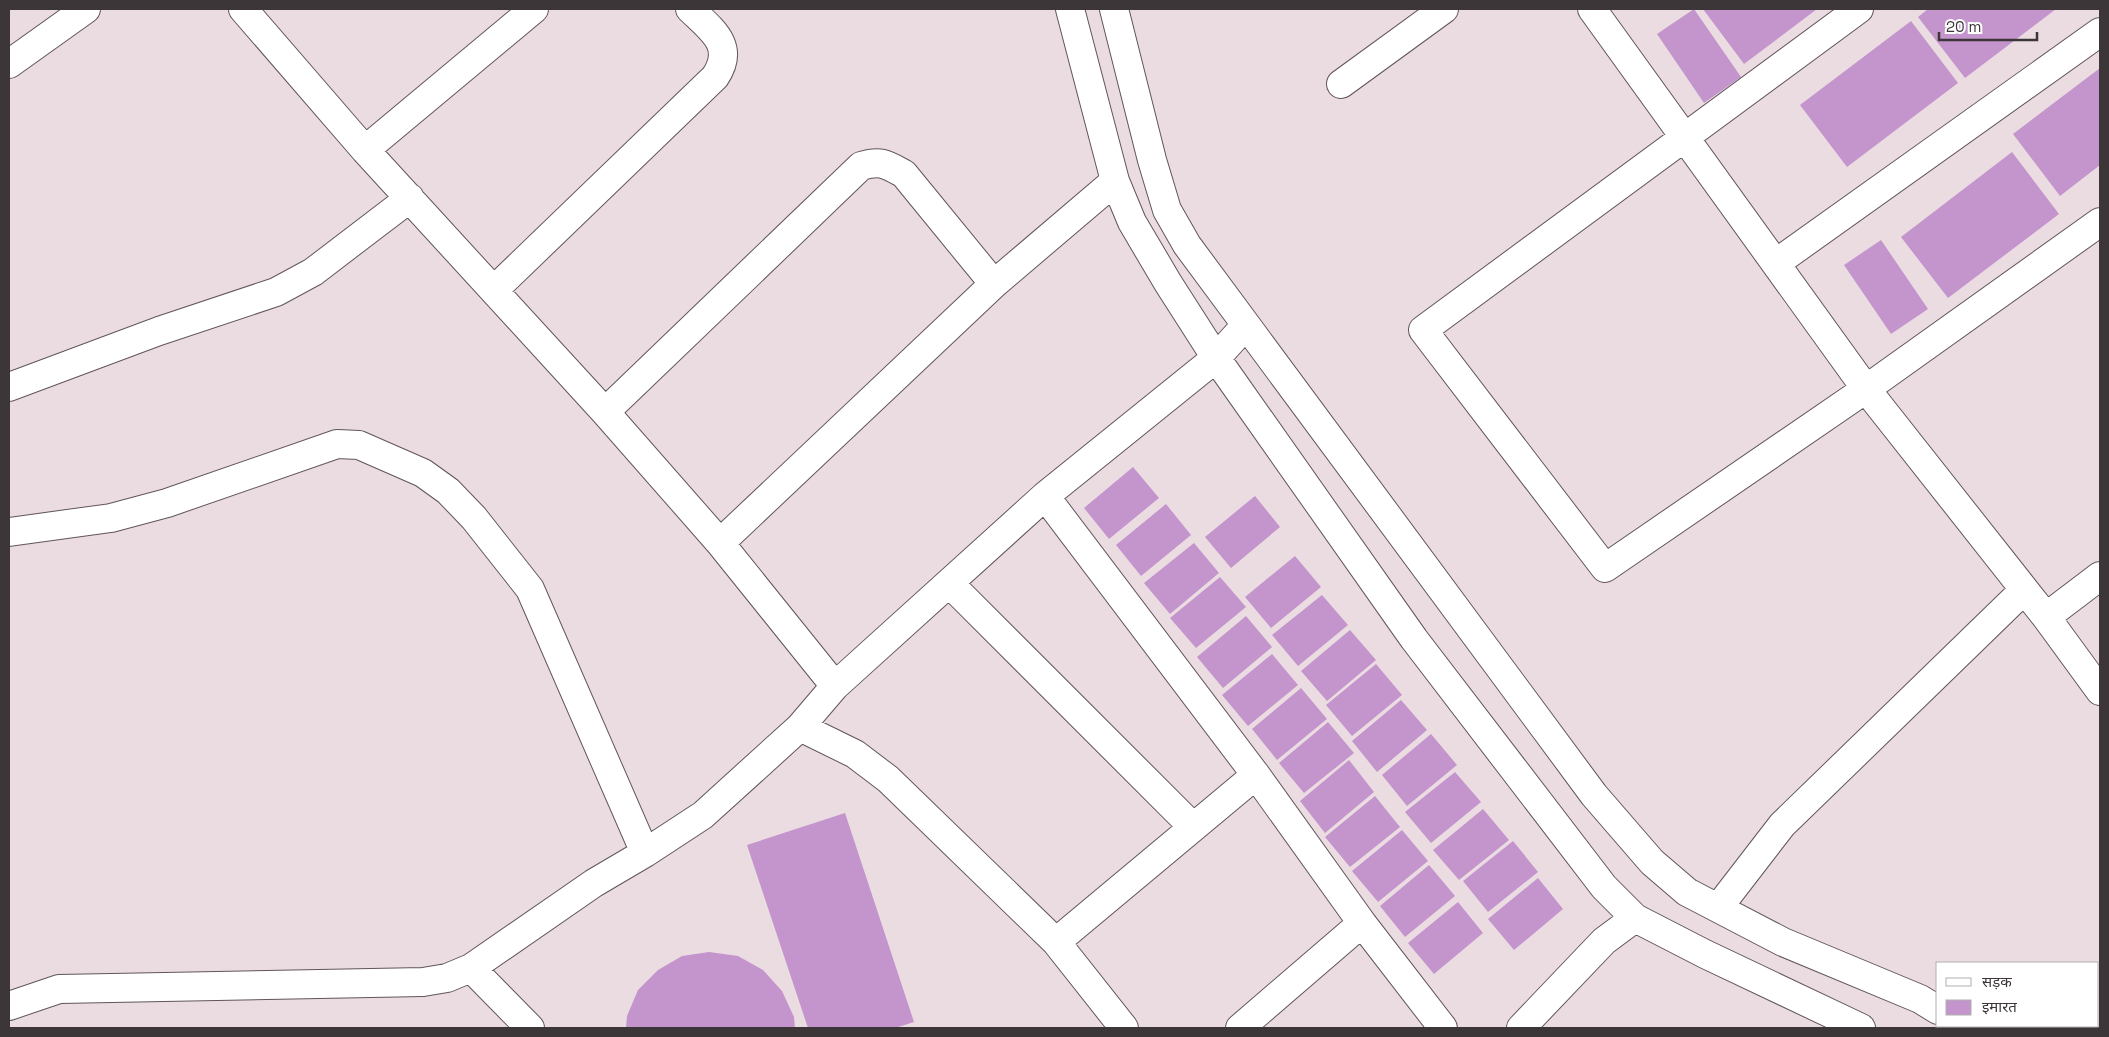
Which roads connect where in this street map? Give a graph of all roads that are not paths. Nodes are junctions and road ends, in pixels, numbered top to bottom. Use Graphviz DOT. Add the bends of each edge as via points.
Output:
graph roads {
  1 [pos="86,9"];
  2 [pos="534,9"];
  3 [pos="690,9"];
  4 [pos="1070,9"];
  5 [pos="1114,9"];
  6 [pos="1444,9"];
  7 [pos="1592,9"];
  8 [pos="1860,9"];
  9 [pos="250,11"];
  10 [pos="2100,32"];
  11 [pos="9,64"];
  12 [pos="1341,84"];
  13 [pos="1684,137"];
  14 [pos="365,150"];
  15 [pos="1115,181"];
  16 [pos="410,198"];
  17 [pos="2100,222"];
  18 [pos="1776,263"];
  19 [pos="994,284"];
  20 [pos="494,290"];
  21 [pos="1246,325"];
  22 [pos="1216,358"];
  23 [pos="9,388"];
  24 [pos="1866,389"];
  25 [pos="605,412"];
  26 [pos="1045,496"];
  27 [pos="9,532"];
  28 [pos="720,543"];
  29 [pos="2100,576"];
  30 [pos="949,583"];
  31 [pos="2024,590"];
  32 [pos="2046,617"];
  33 [pos="835,686"];
  34 [pos="2100,691"];
  35 [pos="800,727"];
  36 [pos="1256,775"];
  37 [pos="1193,827"];
  38 [pos="644,853"];
  39 [pos="1718,908"];
  40 [pos="1635,918"];
  41 [pos="1362,923"];
  42 [pos="1056,942"];
  43 [pos="471,968"];
  44 [pos="9,1006"];
  45 [pos="1936,1009"];
  46 [pos="530,1028"];
  47 [pos="1124,1028"];
  48 [pos="1240,1028"];
  49 [pos="1443,1028"];
  50 [pos="1521,1028"];
  51 [pos="1861,1028"];
  1 -- 11 [label="street"];
  2 -- 14 [label="street"];
  3 -- 20 [label="street" via="719,38 724,52 723,65 715,77"];
  4 -- 15 [label="street"];
  5 -- 21 [label="street" via="1167,210 1187,245"];
  6 -- 12 [label="street"];
  7 -- 13 [label="street"];
  8 -- 13 [label="street"];
  9 -- 14 [label="street"];
  10 -- 18 [label="street"];
  13 -- 18 [label="street"];
  13 -- 24 [label="street" via="1423,330 1605,568"];
  14 -- 16 [label="street"];
  15 -- 19 [label="street"];
  15 -- 22 [label="street" via="1132,222"];
  16 -- 20 [label="street"];
  16 -- 23 [label="street" via="313,272 276,292 159,331"];
  17 -- 24 [label="street"];
  18 -- 24 [label="street"];
  19 -- 25 [label="street" via="904,174 887,164 875,162 860,166"];
  19 -- 28 [label="street"];
  20 -- 25 [label="street"];
  21 -- 22 [label="street"];
  21 -- 39 [label="street" via="1594,795 1652,862 1687,892"];
  22 -- 26 [label="street"];
  22 -- 40 [label="street" via="1414,639 1604,888"];
  24 -- 31 [label="street"];
  25 -- 28 [label="street"];
  26 -- 30 [label="street"];
  26 -- 36 [label="street"];
  27 -- 38 [label="street" via="121,515 167,503 337,444 359,445 423,473 448,491 474,518 530,589"];
  28 -- 33 [label="street"];
  29 -- 32 [label="street"];
  30 -- 33 [label="street"];
  30 -- 37 [label="street"];
  31 -- 32 [label="street"];
  31 -- 39 [label="street" via="1782,825"];
  32 -- 34 [label="street"];
  33 -- 35 [label="street"];
  35 -- 38 [label="street" via="703,815"];
  35 -- 42 [label="street" via="855,754 888,779"];
  36 -- 37 [label="street"];
  36 -- 41 [label="street"];
  37 -- 42 [label="street"];
  38 -- 43 [label="street" via="594,883"];
  39 -- 45 [label="street" via="1783,942 1920,999"];
  40 -- 50 [label="street" via="1604,941"];
  40 -- 51 [label="street"];
  41 -- 48 [label="street"];
  41 -- 49 [label="street"];
  42 -- 47 [label="street"];
  43 -- 44 [label="street" via="447,978 422,982 59,989"];
  43 -- 46 [label="street"];
}
